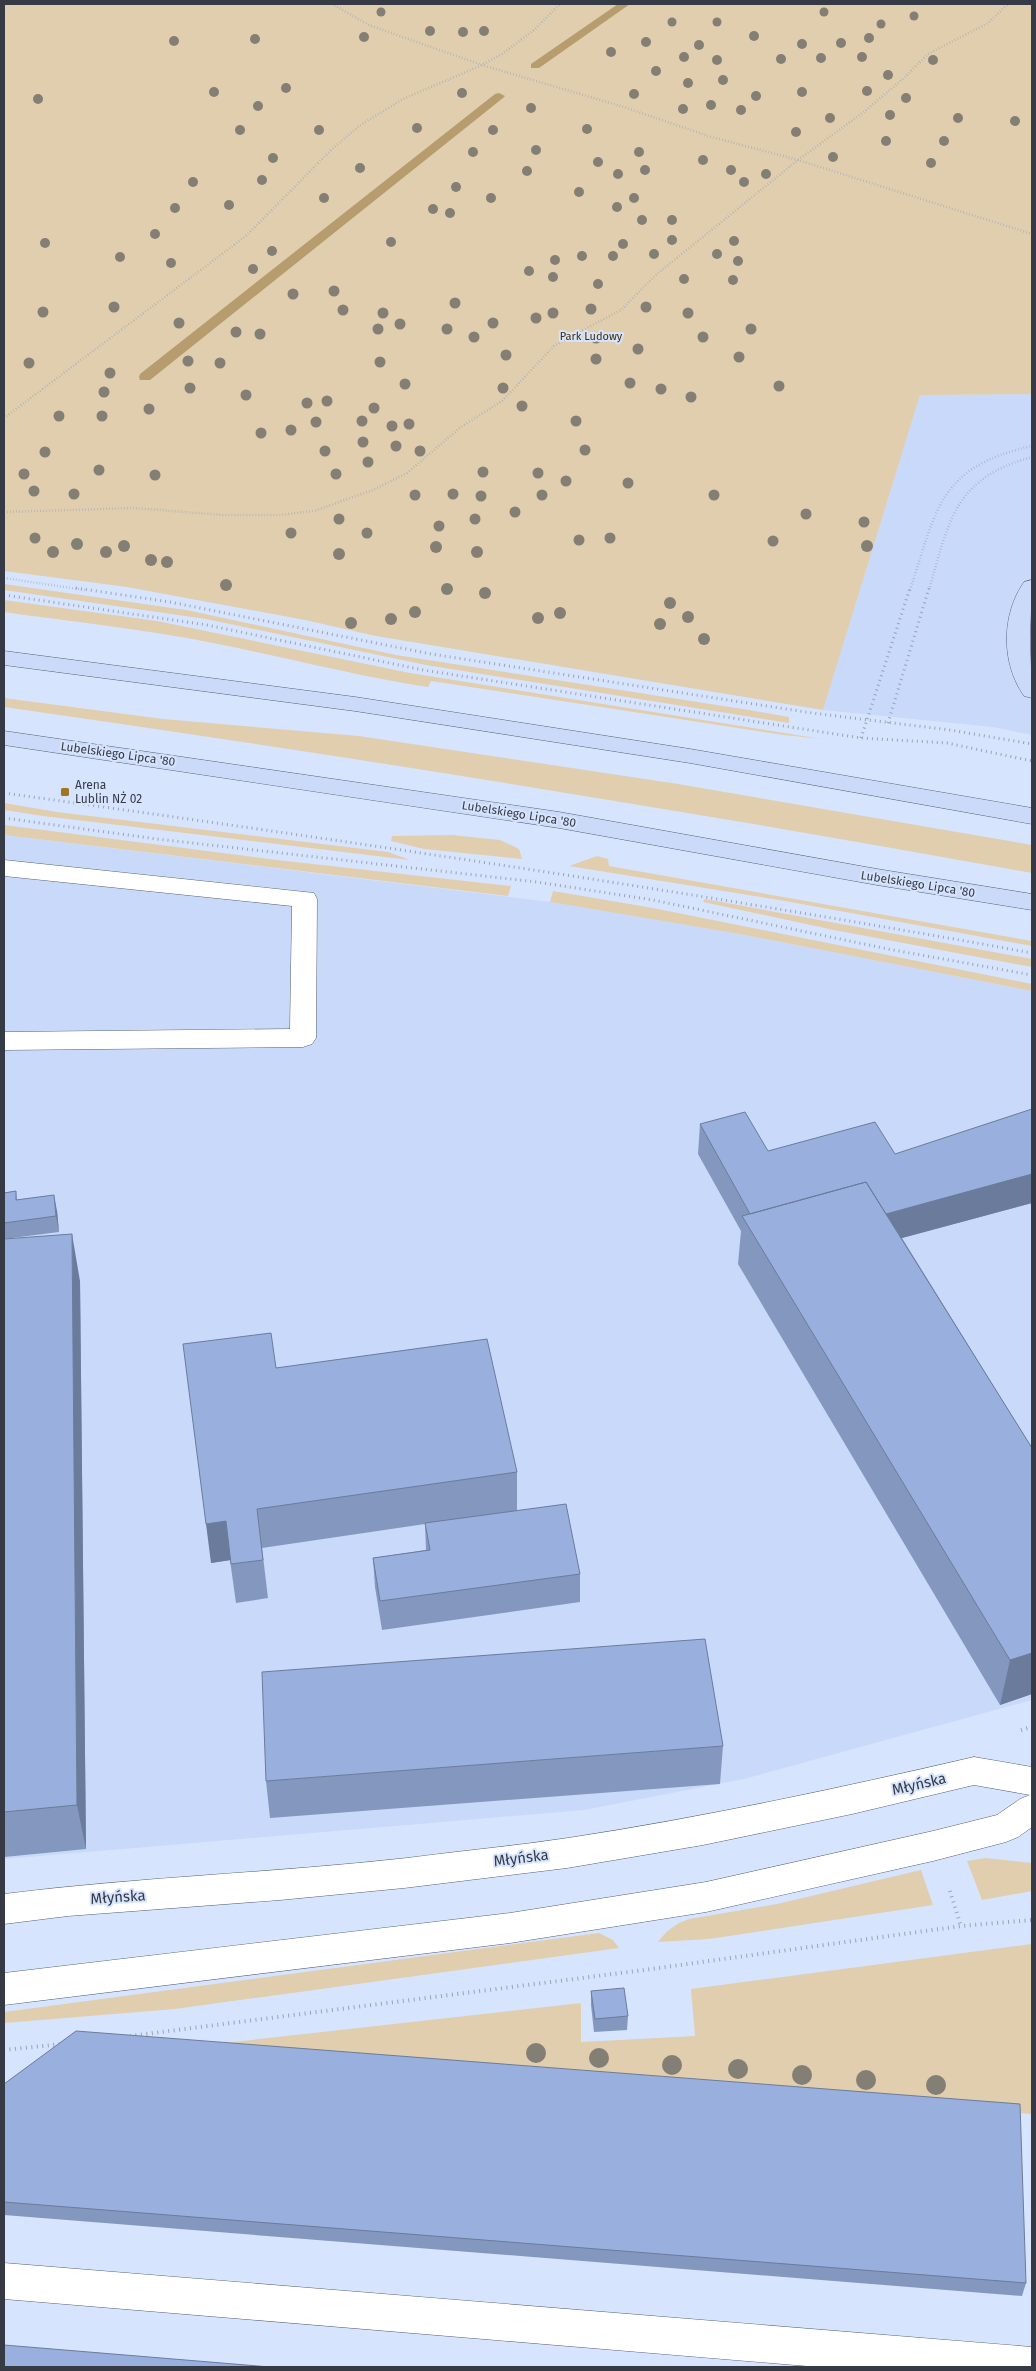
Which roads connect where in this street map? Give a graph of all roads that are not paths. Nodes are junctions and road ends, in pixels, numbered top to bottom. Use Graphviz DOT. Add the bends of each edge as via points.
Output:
graph roads {
  1 [pos="1032,587"];
  2 [pos="4,658"];
  3 [pos="1032,691"];
  4 [pos="4,738"];
  5 [pos="1032,816"];
  6 [pos="4,868"];
  7 [pos="1032,902"];
  8 [pos="4,1041"];
  9 [pos="1032,1781"];
  10 [pos="1032,1809"];
  11 [pos="4,1909"];
  12 [pos="4,1989"];
  13 [pos="4,2281"];
  14 [pos="1032,2366"];
  1 -- 3 [label="main road" via="1022,615 1018,644 1026,680"];
  2 -- 5 [label="main road" via="355,704 680,755"];
  4 -- 7 [label="main road, Lubelskiego Lipca '80" via="559,820"];
  6 -- 8 [label="street" via="305,899 303,1038"];
  9 -- 11 [label="street, Młyńska" via="974,1771 852,1800 567,1853 394,1874"];
  10 -- 12 [label="street" via="1006,1827 706,1897 510,1928"];
  13 -- 14 [label="street"];
}
